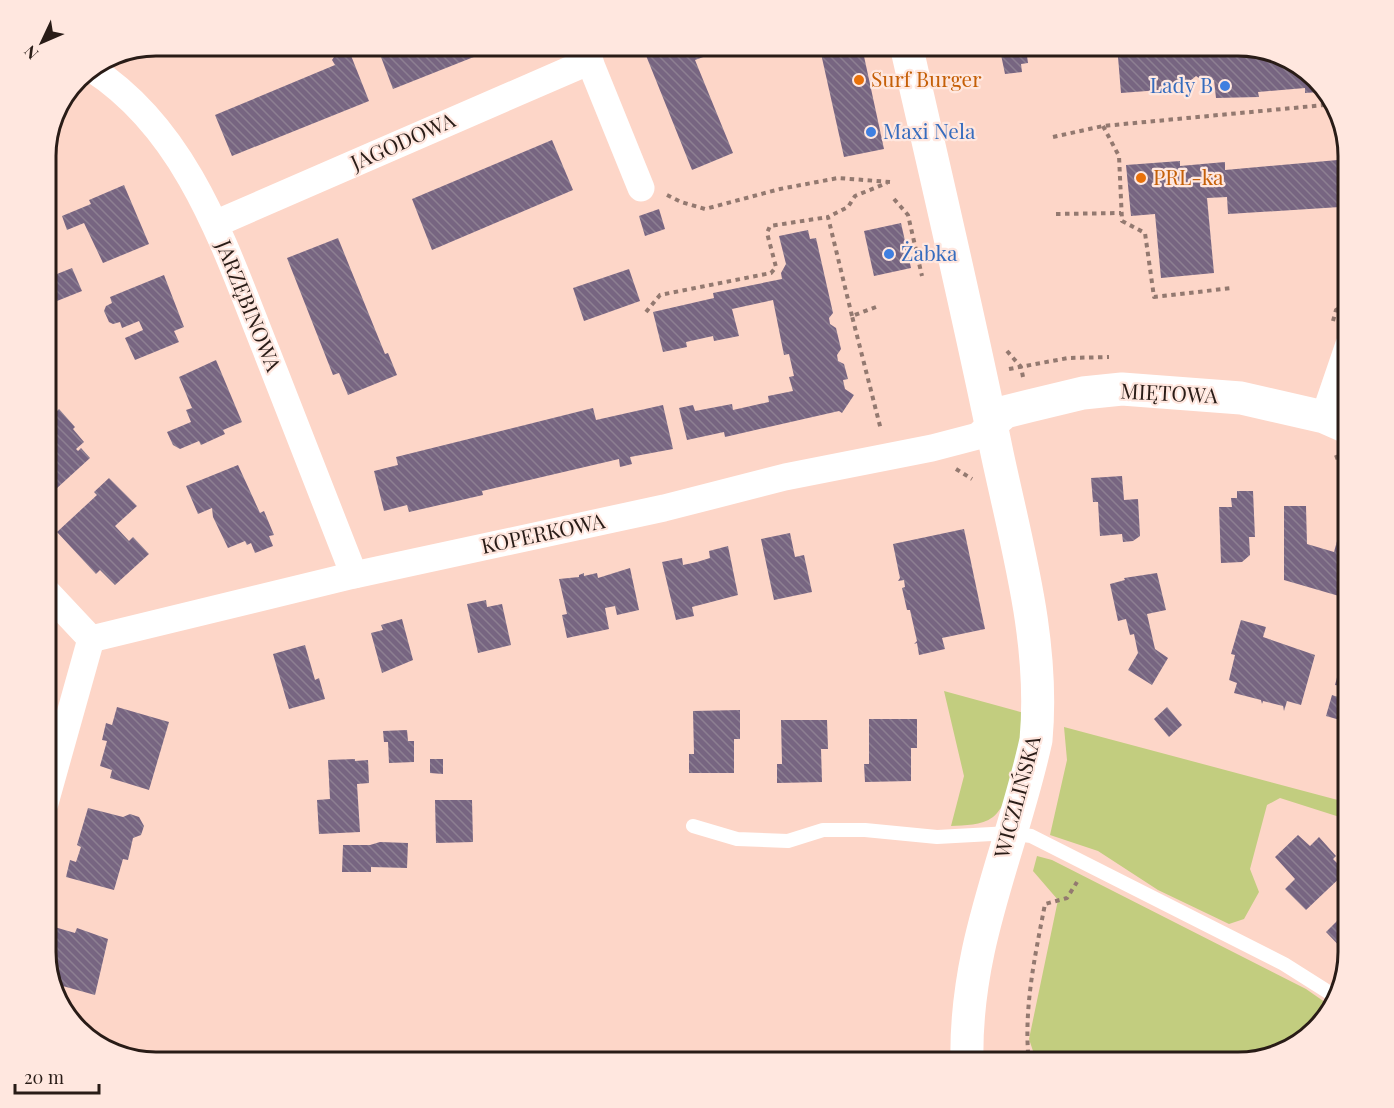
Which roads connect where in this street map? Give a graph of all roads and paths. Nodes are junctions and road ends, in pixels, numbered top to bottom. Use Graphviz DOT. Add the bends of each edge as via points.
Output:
graph roads {
  1 [pos="579,56"];
  2 [pos="587,56"];
  3 [pos="908,56"];
  4 [pos="98,74"];
  5 [pos="1325,105"];
  6 [pos="1103,126"];
  7 [pos="1053,137"];
  8 [pos="641,188"];
  9 [pos="894,199"];
  10 [pos="1121,213"];
  11 [pos="1056,214"];
  12 [pos="828,216"];
  13 [pos="215,224"];
  14 [pos="922,276"];
  15 [pos="1232,288"];
  16 [pos="876,308"];
  17 [pos="646,312"];
  18 [pos="852,316"];
  19 [pos="1337,422"];
  20 [pos="992,424"];
  21 [pos="880,428"];
  22 [pos="957,470"];
  23 [pos="973,480"];
  24 [pos="354,575"];
  25 [pos="56,602"];
  26 [pos="91,639"];
  27 [pos="56,764"];
  28 [pos="693,826"];
  29 [pos="1010,833"];
  30 [pos="1086,863"];
  31 [pos="1330,993"];
  32 [pos="967,1052"];
  33 [pos="1028,1052"];
  1 -- 13 [label="street, JAGODOWA"];
  2 -- 8 [label="street"];
  3 -- 20 [label="street, WICZLIŃSKA"];
  4 -- 13 [label="street, JARZĘBINOWA" via="128,96 167,141"];
  5 -- 6 [label="path"];
  6 -- 7 [label="path"];
  6 -- 10 [label="path" via="1119,156"];
  8 -- 12 [label="path" via="656,188 681,202 705,209 838,178 891,182 855,195 848,207"];
  9 -- 14 [label="path" via="908,215"];
  10 -- 11 [label="path"];
  10 -- 15 [label="path" via="1122,221 1145,233 1154,297"];
  12 -- 17 [label="path" via="770,226 767,233 776,267 771,273 660,295"];
  12 -- 18 [label="path"];
  13 -- 24 [label="street, JARZĘBINOWA"];
  16 -- 18 [label="path"];
  18 -- 21 [label="path"];
  19 -- 20 [label="street, MIĘTOWA" via="1241,398 1122,389 1083,393 1005,412"];
  20 -- 24 [label="street, KOPERKOWA" via="978,436 932,448 785,477 664,508"];
  20 -- 29 [label="street, WICZLIŃSKA" via="1035,642 1039,708 1030,766"];
  22 -- 23 [label="path"];
  24 -- 26 [label="street, KOPERKOWA"];
  25 -- 26 [label="street"];
  26 -- 27 [label="street"];
  28 -- 29 [label="lane" via="737,839 788,841 823,830 937,837"];
  29 -- 30 [label="lane" via="1031,836"];
  29 -- 32 [label="street, WICZLIŃSKA" via="979,942 970,994"];
  30 -- 31 [label="lane" via="1284,964"];
  30 -- 33 [label="path" via="1067,898 1045,903 1032,971"];
}
